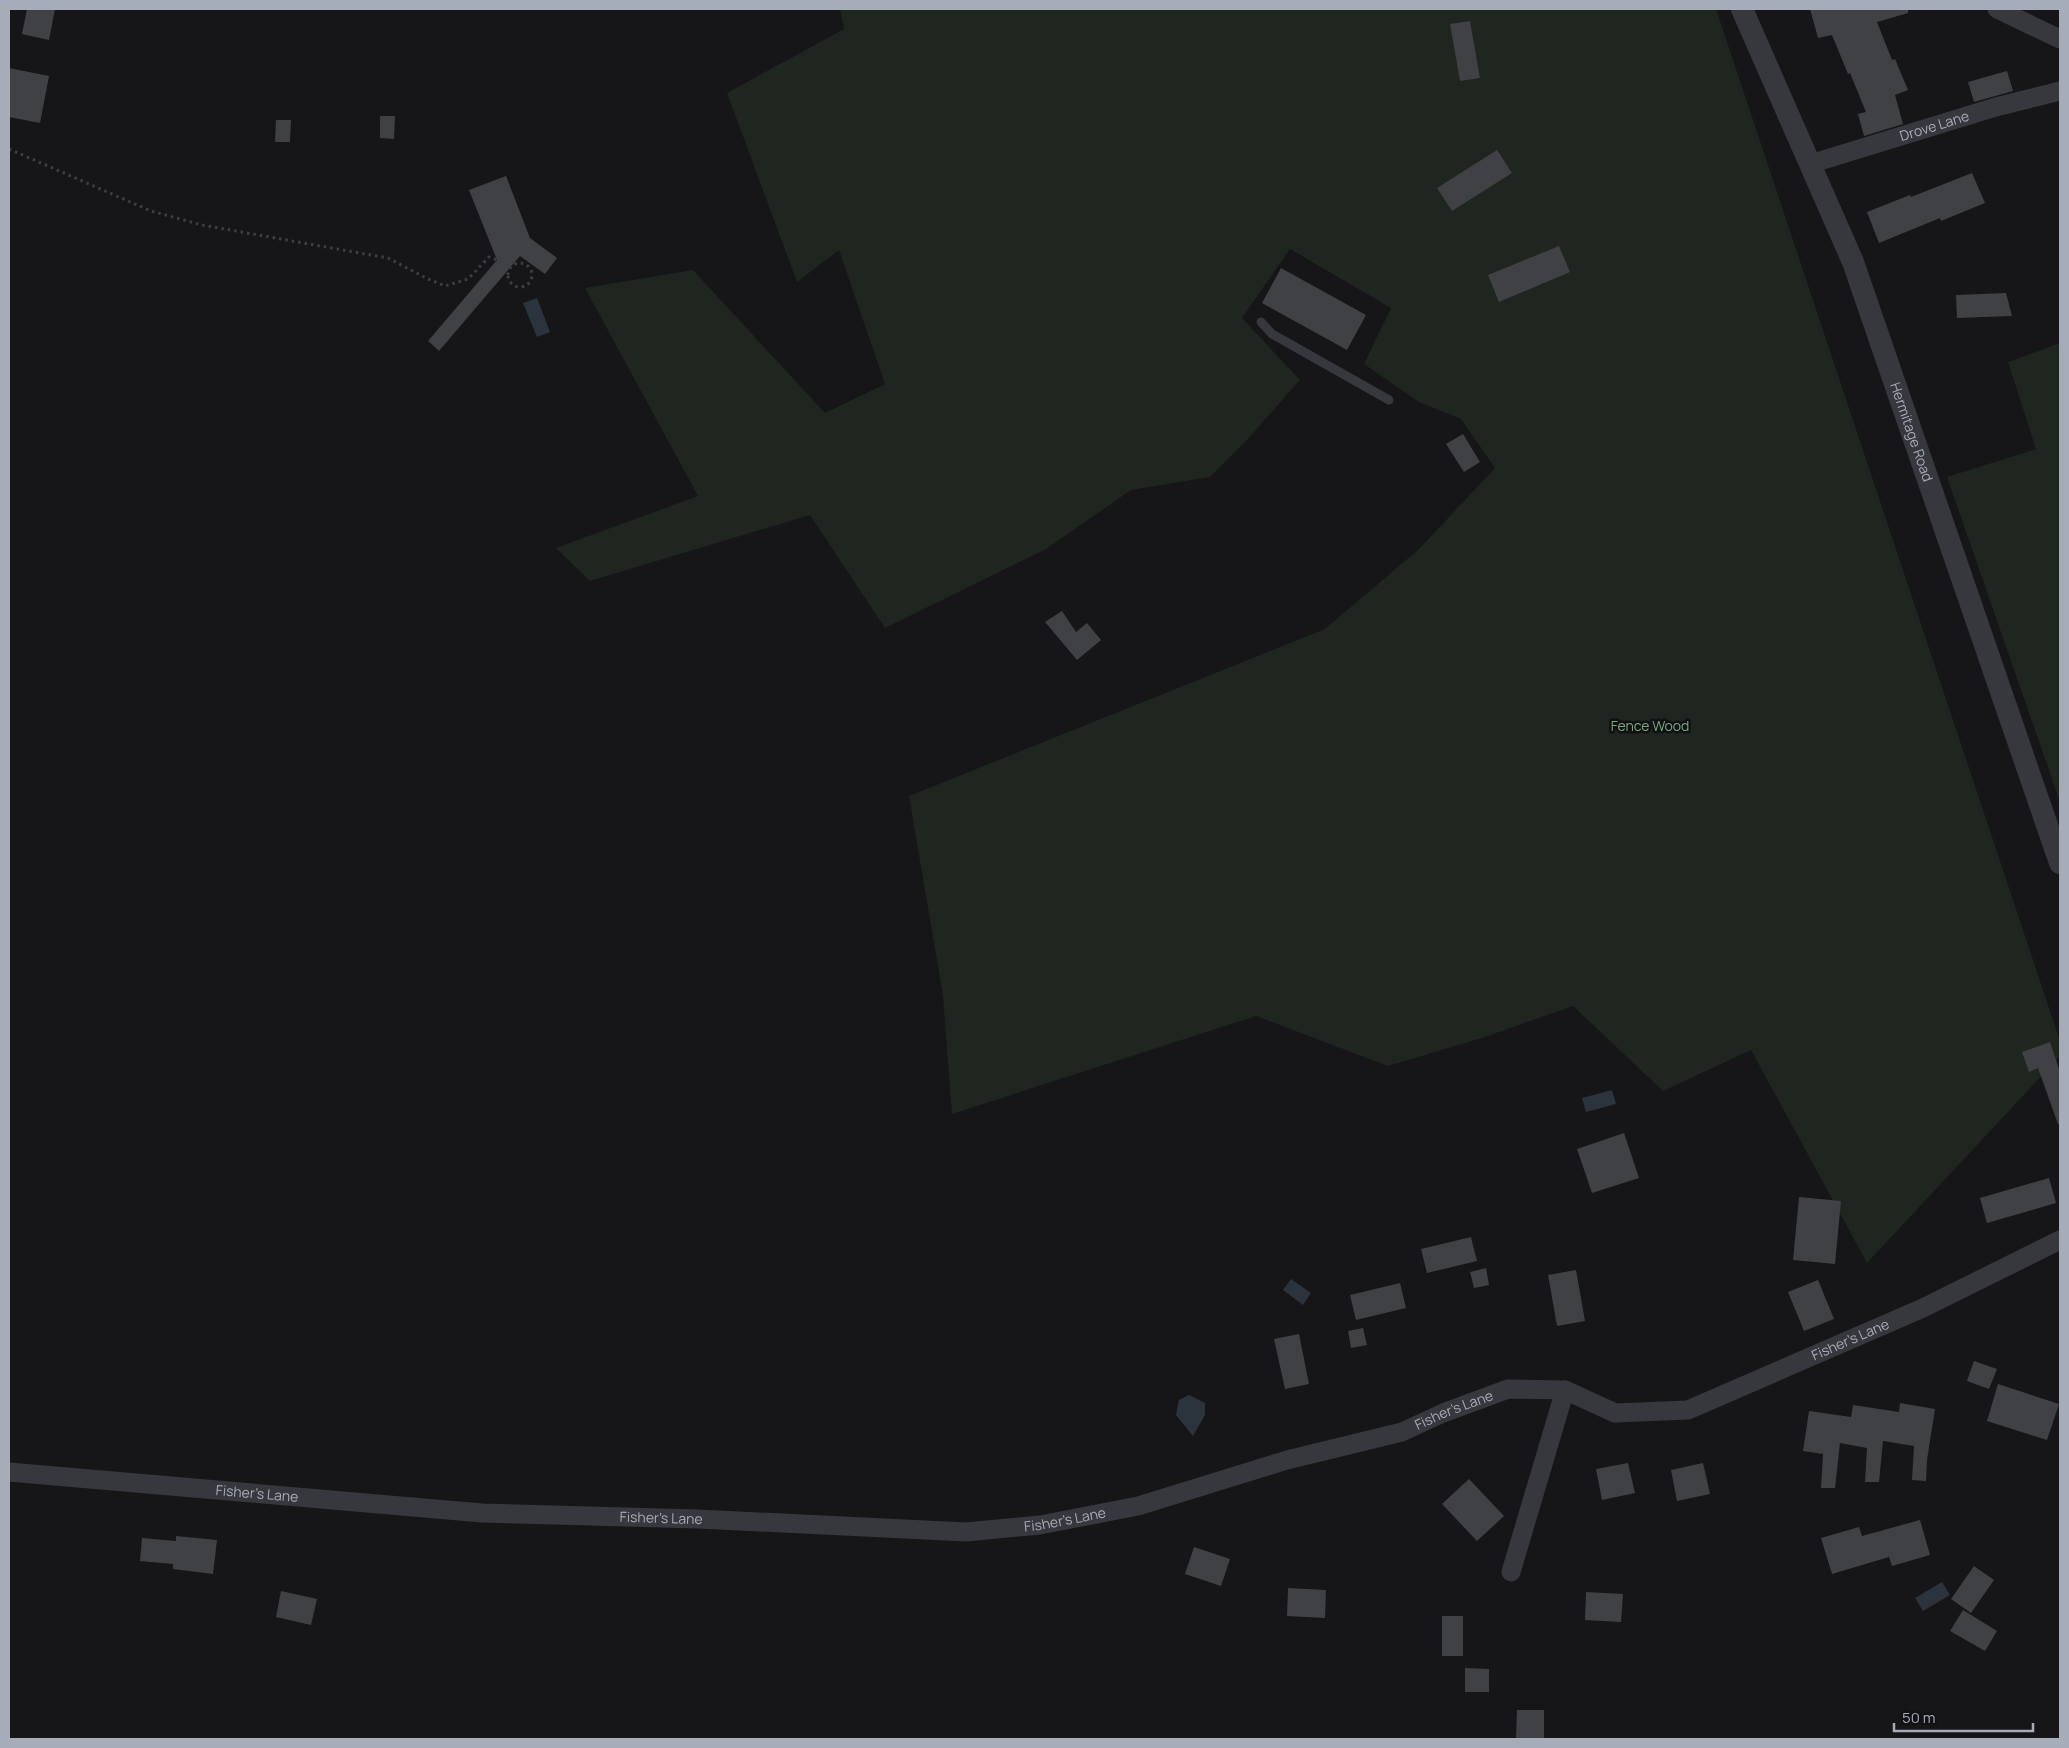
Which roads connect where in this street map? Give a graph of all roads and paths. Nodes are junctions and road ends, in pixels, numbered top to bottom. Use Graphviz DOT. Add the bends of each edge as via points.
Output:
graph roads {
  1 [pos="1742,9"];
  2 [pos="1997,9"];
  3 [pos="2060,39"];
  4 [pos="2060,91"];
  5 [pos="9,149"];
  6 [pos="1810,164"];
  7 [pos="512,265"];
  8 [pos="1261,322"];
  9 [pos="1388,400"];
  10 [pos="2060,863"];
  11 [pos="2060,1240"];
  12 [pos="1565,1390"];
  13 [pos="9,1472"];
  14 [pos="1511,1572"];
  1 -- 6 [label="street, Hermitage Road"];
  2 -- 3 [label="street"];
  4 -- 6 [label="street, Drove Lane"];
  5 -- 7 [label="path" via="151,212 202,225 388,258 445,286 468,279 489,257"];
  6 -- 10 [label="street, Hermitage Road" via="1853,262"];
  7 -- 7 [label="path" via="523,263 530,268 529,284 521,287 510,283 507,276"];
  8 -- 9 [label="lane" via="1272,334"];
  11 -- 12 [label="street, Fisher's Lane" via="1923,1308 1688,1410 1614,1413"];
  12 -- 13 [label="street, Fisher's Lane" via="1508,1390 1402,1432 1287,1460 1138,1506 1040,1525 966,1532 482,1513"];
  12 -- 14 [label="street"];
}
